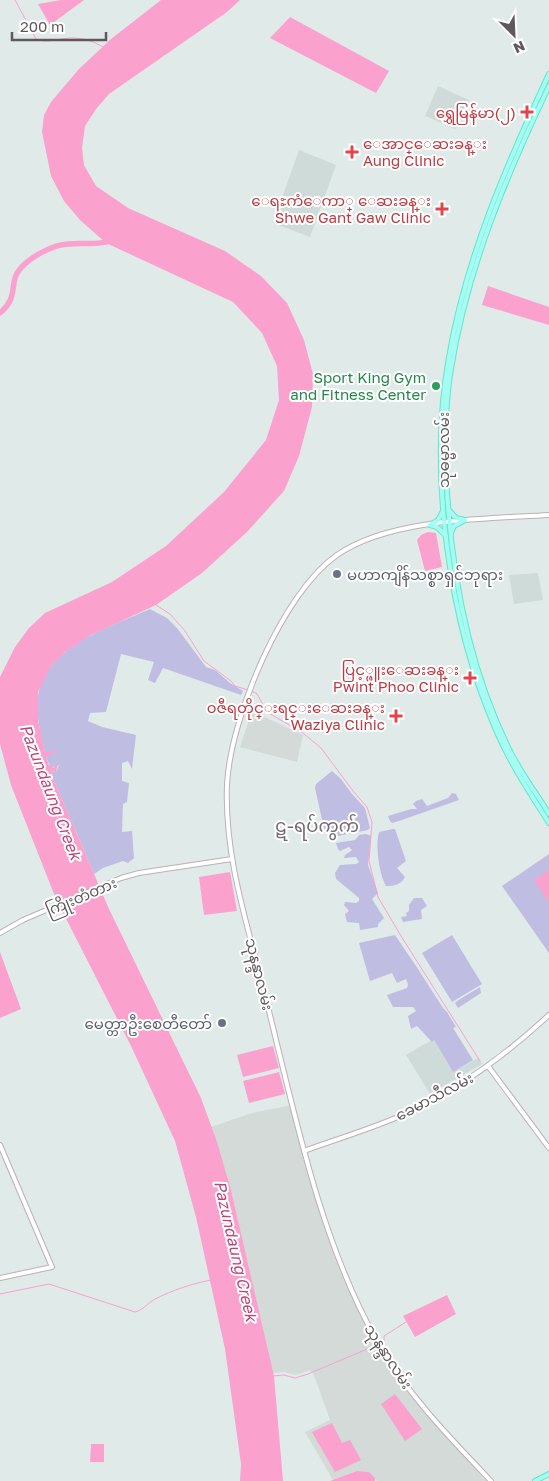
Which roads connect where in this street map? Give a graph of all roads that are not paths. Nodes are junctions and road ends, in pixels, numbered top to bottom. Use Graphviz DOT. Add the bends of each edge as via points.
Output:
graph roads {
  1 [pos="549,74"];
  2 [pos="549,86"];
  3 [pos="448,369"];
  4 [pos="446,508"];
  5 [pos="549,515"];
  6 [pos="465,520"];
  7 [pos="447,523"];
  8 [pos="430,525"];
  9 [pos="449,538"];
  10 [pos="549,814"];
  11 [pos="549,823"];
  12 [pos="232,859"];
  13 [pos="0,933"];
  14 [pos="549,1015"];
  15 [pos="488,1066"];
  16 [pos="0,1145"];
  17 [pos="549,1148"];
  18 [pos="304,1151"];
  19 [pos="0,1278"];
  20 [pos="549,1474"];
  21 [pos="491,1481"];
  22 [pos="535,1481"];
  1 -- 3 [label="main road, သုဓမ္မာလမ်း" via="488,215 463,294"];
  2 -- 3 [label="main road, သုဓမ္မာလမ်း" via="503,187"];
  3 -- 4 [label="main road, သုဓမ္မာလမ်း" via="444,471"];
  4 -- 6 [label="main road" via="456,518"];
  4 -- 7 [label="main road, သုဓမ္မာလမ်း"];
  4 -- 8 [label="main road"];
  5 -- 6 [label="main road, သုနန္ဒာလမ်း"];
  6 -- 7 [label="main road, သုနန္ဒာလမ်း"];
  6 -- 9 [label="main road" via="454,526"];
  7 -- 8 [label="main road, သုနန္ဒာလမ်း"];
  7 -- 9 [label="main road, သုဓမ္မာလမ်း"];
  8 -- 9 [label="main road" via="438,527"];
  8 -- 12 [label="main road, သုနန္ဒာလမ်း" via="380,534 348,548 313,576 289,609 250,688 232,750 227,780"];
  9 -- 10 [label="main road, သုဓမ္မာလမ်း" via="463,617 482,680 510,752"];
  9 -- 11 [label="main road, သုဓမ္မာလမ်း" via="457,604 478,681 507,754"];
  12 -- 13 [label="main road, ကြိုးတံတား" via="121,878"];
  12 -- 18 [label="main road, သုနန္ဒာလမ်း"];
  14 -- 15 [label="main road, ခေမာသီလမ်း"];
  15 -- 17 [label="main road"];
  15 -- 18 [label="main road, ခေမာသီလမ်း" via="406,1113"];
  16 -- 19 [label="main road" via="52,1267"];
  18 -- 21 [label="main road, သုနန္ဒာလမ်း" via="346,1277 377,1340 427,1412"];
  20 -- 22 [label="main road"];
}
